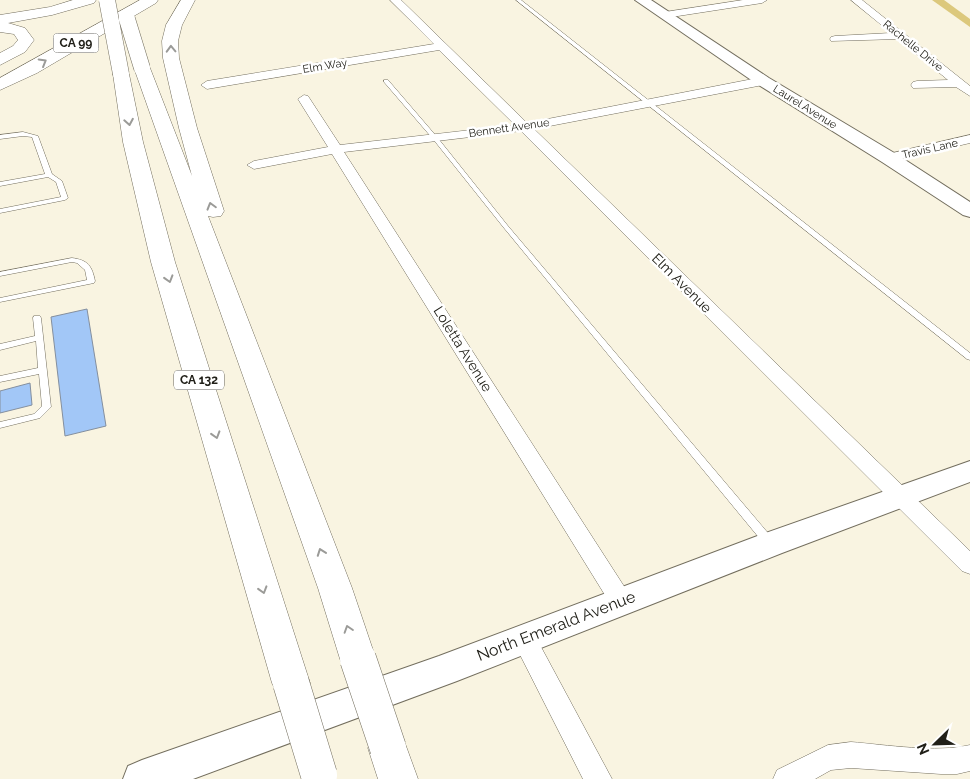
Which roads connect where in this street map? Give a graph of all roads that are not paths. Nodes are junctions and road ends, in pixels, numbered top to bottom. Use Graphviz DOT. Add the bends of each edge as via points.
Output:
graph roads {
  1 [pos="89,0"];
  2 [pos="108,0"];
  3 [pos="123,0"];
  4 [pos="151,0"];
  5 [pos="188,0"];
  6 [pos="395,0"];
  7 [pos="518,0"];
  8 [pos="642,0"];
  9 [pos="762,0"];
  10 [pos="856,0"];
  11 [pos="665,15"];
  12 [pos="0,20"];
  13 [pos="0,27"];
  14 [pos="901,36"];
  15 [pos="835,39"];
  16 [pos="442,46"];
  17 [pos="0,60"];
  18 [pos="0,66"];
  19 [pos="131,71"];
  20 [pos="386,81"];
  21 [pos="763,81"];
  22 [pos="958,82"];
  23 [pos="0,85"];
  24 [pos="207,85"];
  25 [pos="917,85"];
  26 [pos="970,92"];
  27 [pos="304,99"];
  28 [pos="649,103"];
  29 [pos="524,127"];
  30 [pos="0,137"];
  31 [pos="435,138"];
  32 [pos="970,139"];
  33 [pos="337,149"];
  34 [pos="889,158"];
  35 [pos="254,165"];
  36 [pos="49,174"];
  37 [pos="0,184"];
  38 [pos="0,210"];
  39 [pos="970,211"];
  40 [pos="0,274"];
  41 [pos="0,300"];
  42 [pos="36,318"];
  43 [pos="39,338"];
  44 [pos="0,348"];
  45 [pos="970,356"];
  46 [pos="43,370"];
  47 [pos="0,379"];
  48 [pos="0,425"];
  49 [pos="279,438"];
  50 [pos="970,471"];
  51 [pos="898,496"];
  52 [pos="771,544"];
  53 [pos="970,565"];
  54 [pos="621,600"];
  55 [pos="524,639"];
  56 [pos="970,758"];
  57 [pos="393,764"];
  58 [pos="800,776"];
  59 [pos="319,777"];
  60 [pos="142,779"];
  61 [pos="598,779"];
  1 -- 12 [label="highway" via="52,11"];
  2 -- 19 [label="highway, CA 132, bridge"];
  3 -- 18 [label="highway, CA 99"];
  3 -- 19 [label="highway, bridge" via="130,31"];
  23 -- 4 [label="highway, CA 99, one-way"];
  49 -- 5 [label="highway, one-way" via="242,320 171,58 170,41 174,25"];
  6 -- 16 [label="street, Elm Avenue"];
  7 -- 28 [label="lane"];
  8 -- 11 [label="street, Laurel Avenue"];
  9 -- 11 [label="street"];
  10 -- 14 [label="street, Rachelle Drive"];
  11 -- 21 [label="street, Laurel Avenue"];
  13 -- 17 [label="highway" via="21,31 26,40 19,49"];
  14 -- 15 [label="street"];
  14 -- 22 [label="street, Rachelle Drive"];
  16 -- 24 [label="street, Elm Way"];
  16 -- 29 [label="street, Elm Avenue"];
  19 -- 49 [label="highway"];
  19 -- 59 [label="highway, CA 132, one-way, bridge" via="133,142 163,262"];
  20 -- 31 [label="lane"];
  21 -- 28 [label="street, Bennett Avenue"];
  21 -- 34 [label="street, Laurel Avenue"];
  22 -- 25 [label="street"];
  22 -- 26 [label="street, Rachelle Drive"];
  27 -- 33 [label="street, Loletta Avenue"];
  28 -- 29 [label="street, Bennett Avenue"];
  28 -- 45 [label="lane"];
  29 -- 31 [label="street, Bennett Avenue"];
  29 -- 51 [label="street, Elm Avenue"];
  30 -- 36 [label="lane" via="34,136"];
  31 -- 33 [label="street, Bennett Avenue"];
  31 -- 52 [label="lane"];
  32 -- 34 [label="street, Travis Lane"];
  33 -- 35 [label="street, Bennett Avenue"];
  33 -- 54 [label="street, Loletta Avenue"];
  34 -- 39 [label="street, Laurel Avenue"];
  36 -- 37 [label="lane"];
  36 -- 38 [label="lane" via="59,181 65,198"];
  40 -- 41 [label="lane" via="72,260 89,269 91,281"];
  42 -- 43 [label="lane"];
  43 -- 44 [label="lane"];
  43 -- 46 [label="lane"];
  46 -- 47 [label="lane"];
  46 -- 48 [label="lane" via="47,407 37,416"];
  57 -- 49 [label="highway, one-way, bridge" via="335,588"];
  50 -- 51 [label="street, North Emerald Avenue"];
  51 -- 52 [label="street, North Emerald Avenue"];
  51 -- 53 [label="street, Elm Avenue"];
  52 -- 54 [label="street, North Emerald Avenue"];
  54 -- 55 [label="street, North Emerald Avenue"];
  55 -- 60 [label="street, North Emerald Avenue"];
  55 -- 61 [label="street"];
  56 -- 58 [label="street" via="941,761 851,754 828,758"];
}
